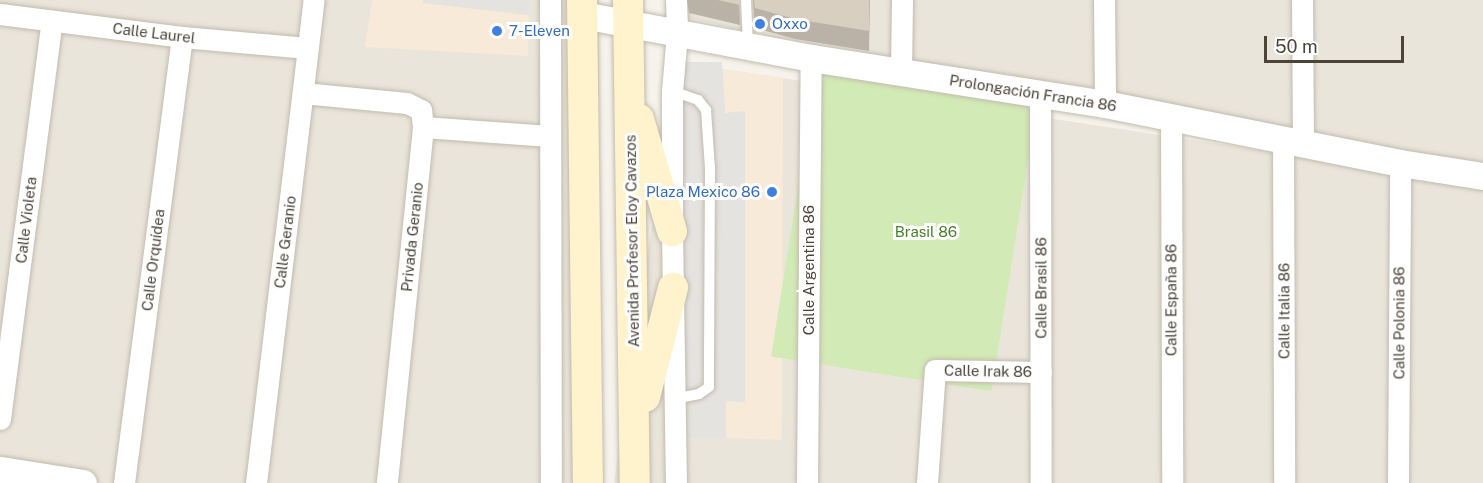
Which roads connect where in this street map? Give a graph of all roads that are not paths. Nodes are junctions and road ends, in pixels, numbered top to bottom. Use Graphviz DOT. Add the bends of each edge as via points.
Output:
graph roads {
  1 [pos="314,0"];
  2 [pos="550,0"];
  3 [pos="676,0"];
  4 [pos="746,0"];
  5 [pos="902,0"];
  6 [pos="1104,0"];
  7 [pos="1302,0"];
  8 [pos="583,8"];
  9 [pos="628,12"];
  10 [pos="0,14"];
  11 [pos="51,21"];
  12 [pos="677,33"];
  13 [pos="182,37"];
  14 [pos="748,46"];
  15 [pos="308,48"];
  16 [pos="811,58"];
  17 [pos="901,72"];
  18 [pos="629,89"];
  19 [pos="672,91"];
  20 [pos="303,93"];
  21 [pos="1040,94"];
  22 [pos="1105,104"];
  23 [pos="1171,117"];
  24 [pos="423,127"];
  25 [pos="550,136"];
  26 [pos="1293,141"];
  27 [pos="1400,163"];
  28 [pos="1483,176"];
  29 [pos="672,231"];
  30 [pos="673,288"];
  31 [pos="1041,372"];
  32 [pos="674,399"];
  33 [pos="0,419"];
  34 [pos="635,429"];
  35 [pos="8,475"];
  36 [pos="83,483"];
  37 [pos="124,483"];
  38 [pos="256,483"];
  39 [pos="387,483"];
  40 [pos="550,483"];
  41 [pos="588,483"];
  42 [pos="634,483"];
  43 [pos="676,483"];
  44 [pos="807,483"];
  45 [pos="927,483"];
  46 [pos="1041,483"];
  47 [pos="1172,483"];
  48 [pos="1284,483"];
  49 [pos="1398,483"];
  1 -- 15 [label="street, Calle Geranio"];
  2 -- 25 [label="street"];
  3 -- 12 [label="street"];
  4 -- 14 [label="lane"];
  5 -- 17 [label="street"];
  6 -- 22 [label="street"];
  7 -- 26 [label="street, Calle Italia 86"];
  8 -- 9 [label="street, Prolongación Francia 86"];
  8 -- 41 [label="main road"];
  9 -- 12 [label="street, Prolongación Francia 86"];
  9 -- 18 [label="main road, Avenida Profesor Eloy Cavazos"];
  10 -- 11 [label="street, Calle Laurel"];
  11 -- 13 [label="street, Calle Laurel"];
  11 -- 33 [label="street, Calle Violeta"];
  12 -- 14 [label="street, Prolongación Francia 86"];
  12 -- 19 [label="street"];
  13 -- 15 [label="street, Calle Laurel"];
  13 -- 37 [label="street, Calle Orquídea"];
  14 -- 16 [label="street, Prolongación Francia 86"];
  15 -- 20 [label="street, Calle Geranio"];
  16 -- 17 [label="street, Prolongación Francia 86"];
  16 -- 44 [label="street, Calle Argentina 86"];
  17 -- 21 [label="street, Prolongación Francia 86"];
  18 -- 29 [label="main road"];
  18 -- 34 [label="main road, Avenida Profesor Eloy Cavazos"];
  19 -- 29 [label="street"];
  19 -- 32 [label="lane" via="698,100 706,110 710,169 709,387 699,394"];
  20 -- 24 [label="street" via="407,103 421,110"];
  20 -- 38 [label="street, Calle Geranio"];
  21 -- 22 [label="street, Prolongación Francia 86"];
  21 -- 31 [label="street, Calle Brasil 86"];
  22 -- 23 [label="street, Prolongación Francia 86"];
  23 -- 26 [label="street, Prolongación Francia 86"];
  23 -- 47 [label="street, Calle España 86"];
  24 -- 25 [label="street"];
  24 -- 39 [label="street, Privada Geranio"];
  25 -- 40 [label="street"];
  26 -- 27 [label="street, Prolongación Francia 86"];
  26 -- 48 [label="street, Calle Italia 86"];
  27 -- 28 [label="street, Prolongación Francia 86"];
  27 -- 49 [label="street, Calle Polonia 86"];
  29 -- 30 [label="street"];
  30 -- 32 [label="street"];
  30 -- 34 [label="main road"];
  31 -- 45 [label="street, Calle Irak 86" via="935,370"];
  31 -- 46 [label="street, Calle Brasil 86"];
  32 -- 43 [label="street"];
  34 -- 42 [label="main road, Avenida Profesor Eloy Cavazos"];
  35 -- 36 [label="street"];
}
